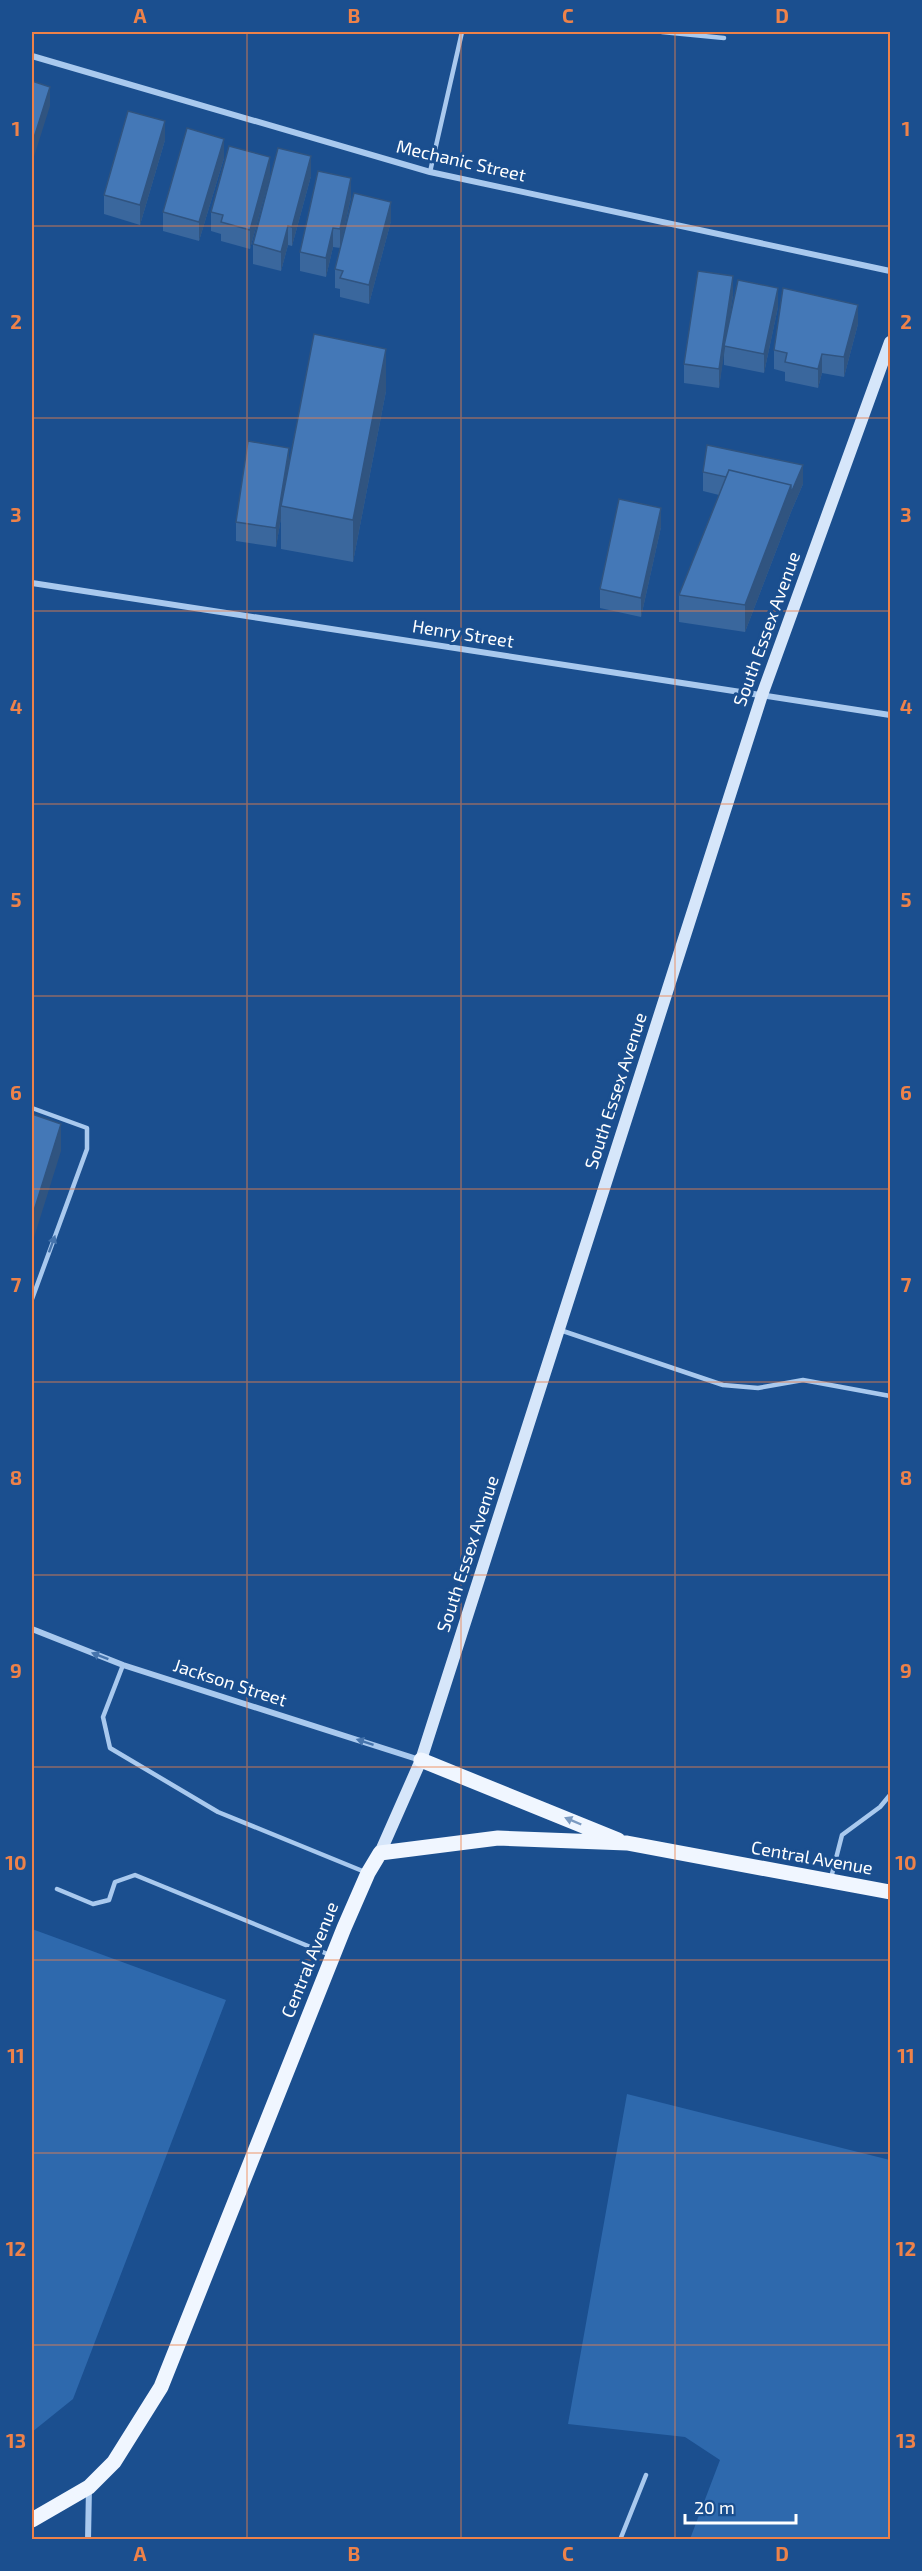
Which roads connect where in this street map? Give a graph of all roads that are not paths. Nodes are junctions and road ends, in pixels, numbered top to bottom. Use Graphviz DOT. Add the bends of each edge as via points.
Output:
graph roads {
  1 [pos="462,32"];
  2 [pos="662,32"];
  3 [pos="724,38"];
  4 [pos="32,57"];
  5 [pos="430,171"];
  6 [pos="891,272"];
  7 [pos="891,342"];
  8 [pos="32,584"];
  9 [pos="762,695"];
  10 [pos="891,715"];
  11 [pos="32,1108"];
  12 [pos="32,1299"];
  13 [pos="559,1329"];
  14 [pos="891,1396"];
  15 [pos="32,1629"];
  16 [pos="123,1665"];
  17 [pos="420,1760"];
  18 [pos="891,1795"];
  19 [pos="627,1843"];
  20 [pos="380,1853"];
  21 [pos="368,1873"];
  22 [pos="830,1881"];
  23 [pos="57,1889"];
  24 [pos="891,1892"];
  25 [pos="333,1956"];
  26 [pos="646,2475"];
  27 [pos="90,2487"];
  28 [pos="32,2520"];
  29 [pos="88,2540"];
  30 [pos="620,2540"];
  1 -- 5 [label="lane"];
  2 -- 3 [label="lane"];
  4 -- 5 [label="street, Mechanic Street"];
  5 -- 6 [label="street, Mechanic Street"];
  7 -- 9 [label="main road, South Essex Avenue"];
  8 -- 9 [label="street, Henry Street"];
  9 -- 10 [label="street, Henry Street"];
  9 -- 13 [label="main road, South Essex Avenue"];
  12 -- 11 [label="lane, one-way" via="87,1149 87,1128"];
  13 -- 14 [label="lane" via="723,1385 758,1388 803,1380"];
  13 -- 17 [label="main road, South Essex Avenue"];
  16 -- 15 [label="street, Jackson Street, one-way"];
  17 -- 16 [label="street, Jackson Street, one-way"];
  16 -- 21 [label="lane" via="103,1717 110,1748 218,1812"];
  19 -- 17 [label="main road, one-way"];
  17 -- 20 [label="main road, South Essex Avenue"];
  18 -- 22 [label="lane" via="842,1835"];
  19 -- 20 [label="main road, Central Avenue" via="498,1838"];
  19 -- 22 [label="main road, Central Avenue"];
  20 -- 21 [label="main road, Central Avenue"];
  21 -- 25 [label="main road, Central Avenue"];
  22 -- 24 [label="main road, Central Avenue"];
  23 -- 25 [label="lane" via="93,1904 109,1900 115,1882 135,1875"];
  25 -- 27 [label="main road, Central Avenue" via="161,2386 114,2462"];
  26 -- 30 [label="lane"];
  27 -- 28 [label="main road, Central Avenue"];
  27 -- 29 [label="street"];
}
